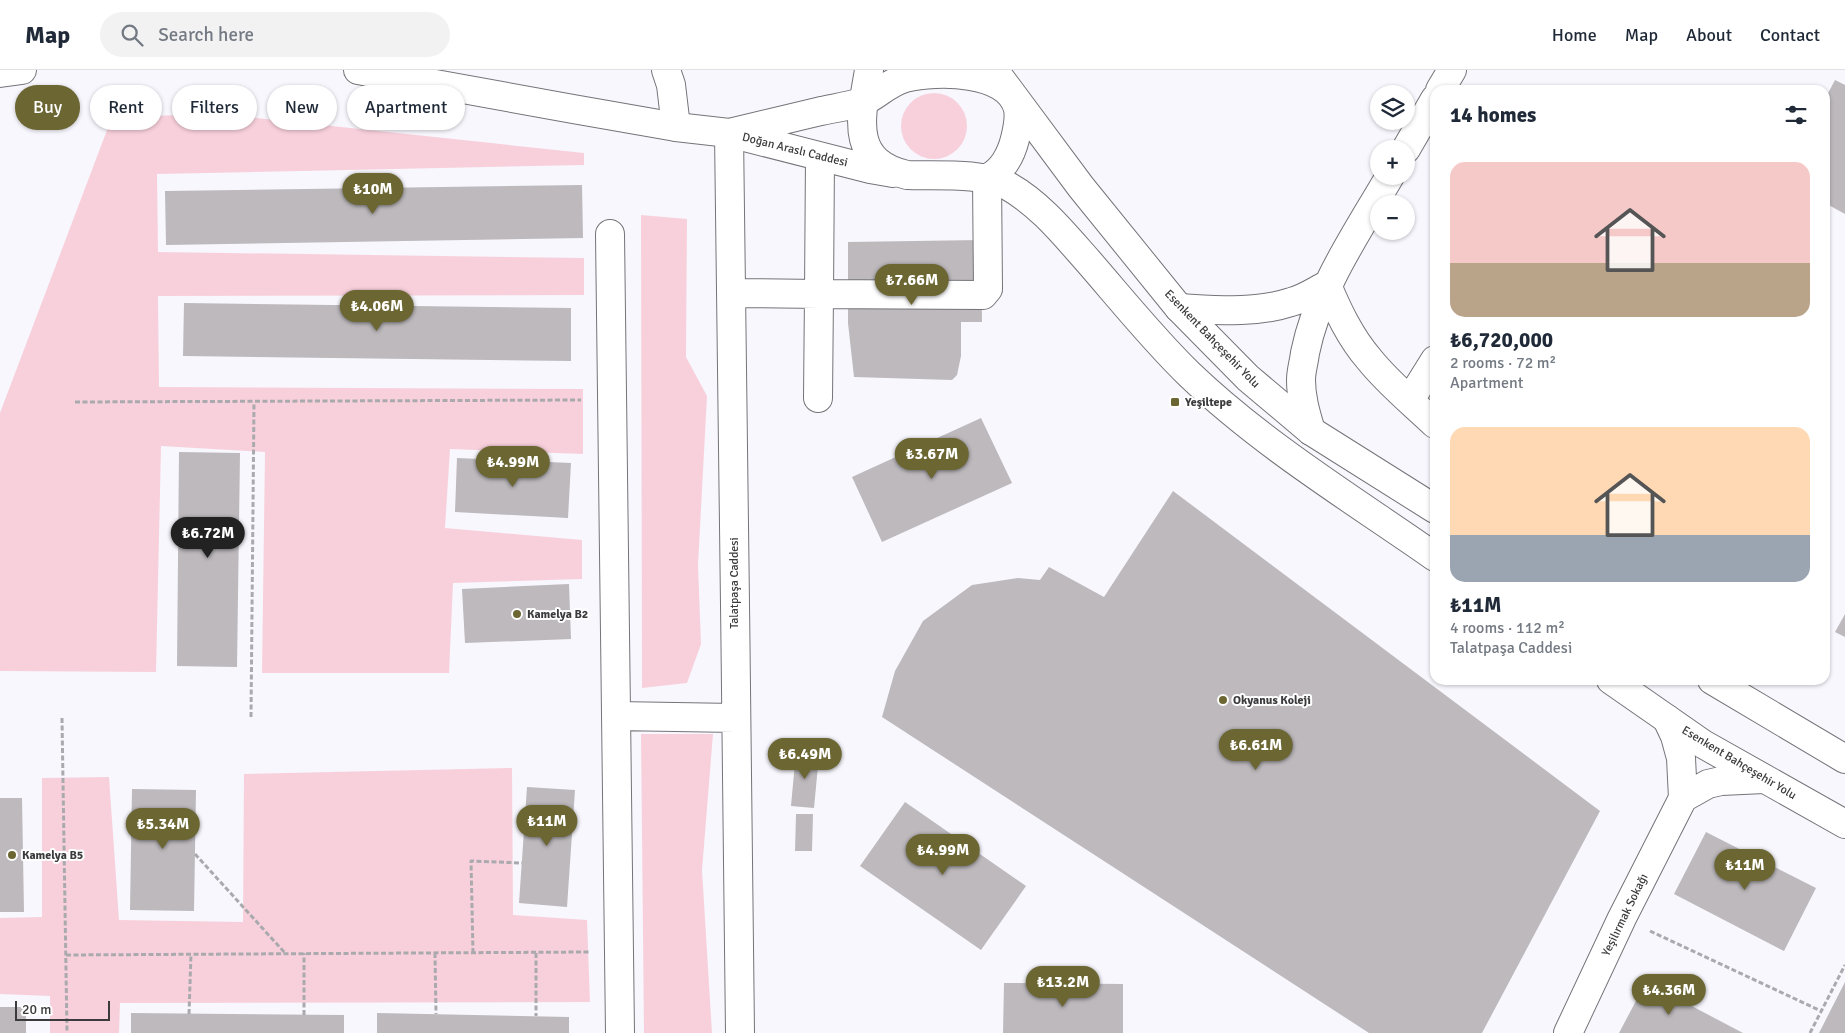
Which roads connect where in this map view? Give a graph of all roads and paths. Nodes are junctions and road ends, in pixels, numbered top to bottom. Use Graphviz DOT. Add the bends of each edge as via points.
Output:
graph roads {
  1 [pos="358,70"];
  2 [pos="666,70"];
  3 [pos="869,70"];
  4 [pos="994,70"];
  5 [pos="1452,70"];
  6 [pos="1443,85"];
  7 [pos="1013,98"];
  8 [pos="864,101"];
  9 [pos="1430,108"];
  10 [pos="676,127"];
  11 [pos="729,133"];
  12 [pos="1411,140"];
  13 [pos="820,157"];
  14 [pos="907,175"];
  15 [pos="987,178"];
  16 [pos="1385,185"];
  17 [pos="610,234"];
  18 [pos="1327,286"];
  19 [pos="732,293"];
  20 [pos="819,294"];
  21 [pos="1179,308"];
  22 [pos="1430,368"];
  23 [pos="818,398"];
  24 [pos="612,400"];
  25 [pos="1410,400"];
  26 [pos="74,402"];
  27 [pos="254,402"];
  28 [pos="1430,419"];
  29 [pos="1311,431"];
  30 [pos="1430,505"];
  31 [pos="1430,554"];
  32 [pos="1618,685"];
  33 [pos="1720,685"];
  34 [pos="616,716"];
  35 [pos="62,718"];
  36 [pos="252,718"];
  37 [pos="735,718"];
  38 [pos="1667,719"];
  39 [pos="1845,760"];
  40 [pos="1764,779"];
  41 [pos="1683,798"];
  42 [pos="1845,824"];
  43 [pos="195,854"];
  44 [pos="522,863"];
  45 [pos="1622,918"];
  46 [pos="620,952"];
  47 [pos="304,953"];
  48 [pos="435,953"];
  49 [pos="473,953"];
  50 [pos="536,953"];
  51 [pos="191,954"];
  52 [pos="286,954"];
  53 [pos="66,955"];
  54 [pos="1845,965"];
  55 [pos="1821,1011"];
  56 [pos="189,1014"];
  57 [pos="436,1014"];
  58 [pos="304,1015"];
  59 [pos="536,1016"];
  60 [pos="67,1033"];
  61 [pos="620,1033"];
  62 [pos="740,1033"];
  63 [pos="1568,1033"];
  64 [pos="1810,1033"];
  1 -- 10 [label="main road"];
  2 -- 10 [label="main road"];
  3 -- 8 [label="main road"];
  4 -- 7 [label="main road, Esenkent Bahçeşehir Yolu"];
  5 -- 6 [label="main road"];
  7 -- 8 [label="main road, Esenkent Bahçeşehir Yolu" via="989,79 948,72 904,78 888,84"];
  7 -- 15 [label="main road, Esenkent Bahçeşehir Yolu" via="1018,109 1014,142 1005,162 994,176"];
  7 -- 21 [label="main road, Esenkent Bahçeşehir Yolu"];
  8 -- 11 [label="main road, Doğan Araslı Caddesi"];
  8 -- 14 [label="main road" via="861,130 866,146 887,168"];
  9 -- 12 [label="main road"];
  10 -- 11 [label="main road"];
  11 -- 13 [label="main road, Doğan Araslı Caddesi"];
  11 -- 19 [label="main road, Talatpaşa Caddesi"];
  13 -- 14 [label="main road, Doğan Araslı Caddesi"];
  13 -- 20 [label="main road"];
  14 -- 15 [label="main road"];
  15 -- 20 [label="main road" via="986,293"];
  15 -- 31 [label="main road" via="1010,188 1050,220 1189,373 1247,426"];
  16 -- 18 [label="main road"];
  17 -- 24 [label="main road"];
  18 -- 21 [label="main road" via="1293,302 1264,309"];
  18 -- 25 [label="main road" via="1368,358"];
  18 -- 29 [label="main road" via="1307,344 1300,378 1302,404"];
  19 -- 20 [label="main road"];
  19 -- 37 [label="main road, Talatpaşa Caddesi"];
  20 -- 23 [label="main road"];
  21 -- 29 [label="main road, Esenkent Bahçeşehir Yolu" via="1248,378"];
  22 -- 25 [label="main road"];
  24 -- 27 [label="path"];
  24 -- 34 [label="main road"];
  25 -- 28 [label="main road"];
  26 -- 27 [label="path"];
  27 -- 36 [label="path"];
  29 -- 30 [label="main road, Esenkent Bahçeşehir Yolu"];
  32 -- 38 [label="main road, Esenkent Bahçeşehir Yolu"];
  33 -- 39 [label="main road"];
  34 -- 37 [label="main road"];
  34 -- 46 [label="main road"];
  35 -- 53 [label="path"];
  37 -- 62 [label="main road, Talatpaşa Caddesi"];
  38 -- 40 [label="main road, Esenkent Bahçeşehir Yolu"];
  38 -- 41 [label="main road" via="1681,758"];
  40 -- 41 [label="main road" via="1721,780"];
  40 -- 42 [label="main road, Esenkent Bahçeşehir Yolu"];
  41 -- 45 [label="main road, Yeşilırmak Sokağı"];
  43 -- 52 [label="path"];
  44 -- 49 [label="path" via="471,862"];
  45 -- 55 [label="path"];
  45 -- 63 [label="main road, Yeşilırmak Sokağı"];
  46 -- 50 [label="path"];
  46 -- 61 [label="main road"];
  47 -- 48 [label="path"];
  47 -- 52 [label="path"];
  47 -- 58 [label="path"];
  48 -- 49 [label="path"];
  48 -- 57 [label="path"];
  49 -- 50 [label="path"];
  50 -- 59 [label="path"];
  51 -- 52 [label="path"];
  51 -- 53 [label="path"];
  51 -- 56 [label="path"];
  53 -- 60 [label="path"];
  54 -- 55 [label="path"];
  55 -- 64 [label="path"];
}
